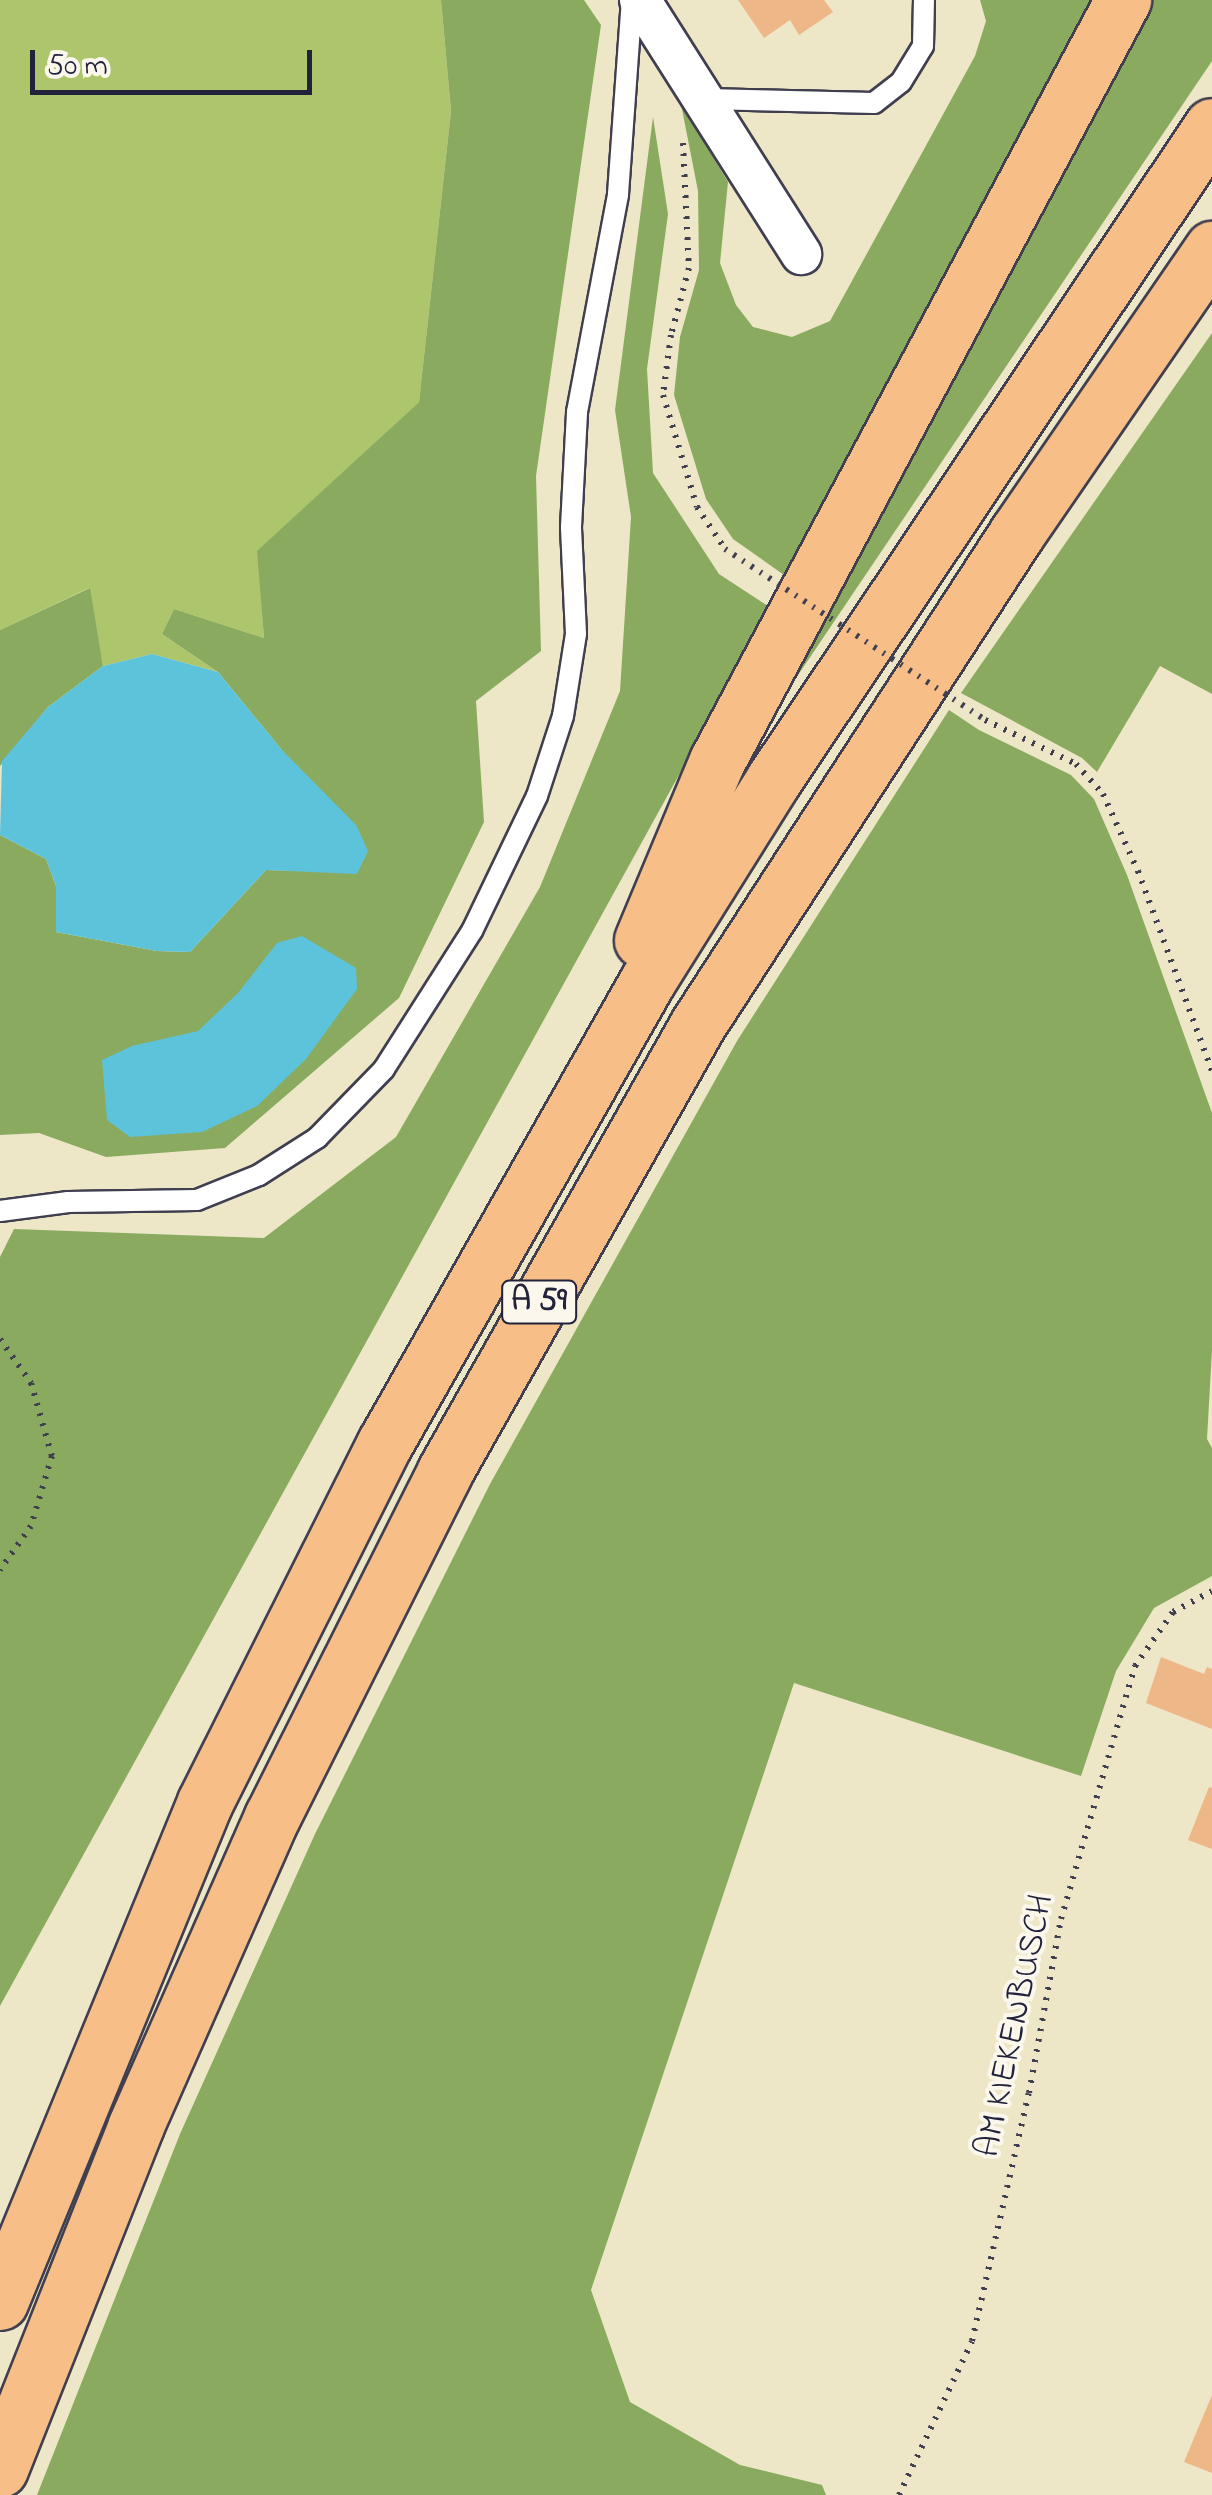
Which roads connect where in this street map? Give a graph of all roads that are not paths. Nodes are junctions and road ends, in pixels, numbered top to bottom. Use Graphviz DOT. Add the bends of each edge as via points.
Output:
graph roads {
  1 [pos="632,0"];
  2 [pos="640,0"];
  3 [pos="924,0"];
  4 [pos="1123,0"];
  5 [pos="692,114"];
  6 [pos="1212,126"];
  7 [pos="1212,249"];
  8 [pos="802,254"];
  9 [pos="559,1136"];
  10 [pos="0,1211"];
  11 [pos="0,2302"];
  12 [pos="0,2469"];
  1 -- 10 [label="lane" via="618,194 578,412 571,528 576,634 563,716 537,796 472,931 384,1069 317,1138 259,1175 198,1200 68,1202"];
  2 -- 5 [label="street"];
  3 -- 5 [label="lane" via="923,46 901,82 874,103"];
  4 -- 9 [label="highway" via="718,761"];
  5 -- 8 [label="street"];
  6 -- 9 [label="highway, A 59" via="774,779"];
  7 -- 12 [label="highway, A 59" via="985,580 698,1024 445,1471 272,1817 136,2125"];
  9 -- 11 [label="highway, A 59" via="386,1442 205,1802"];
}
